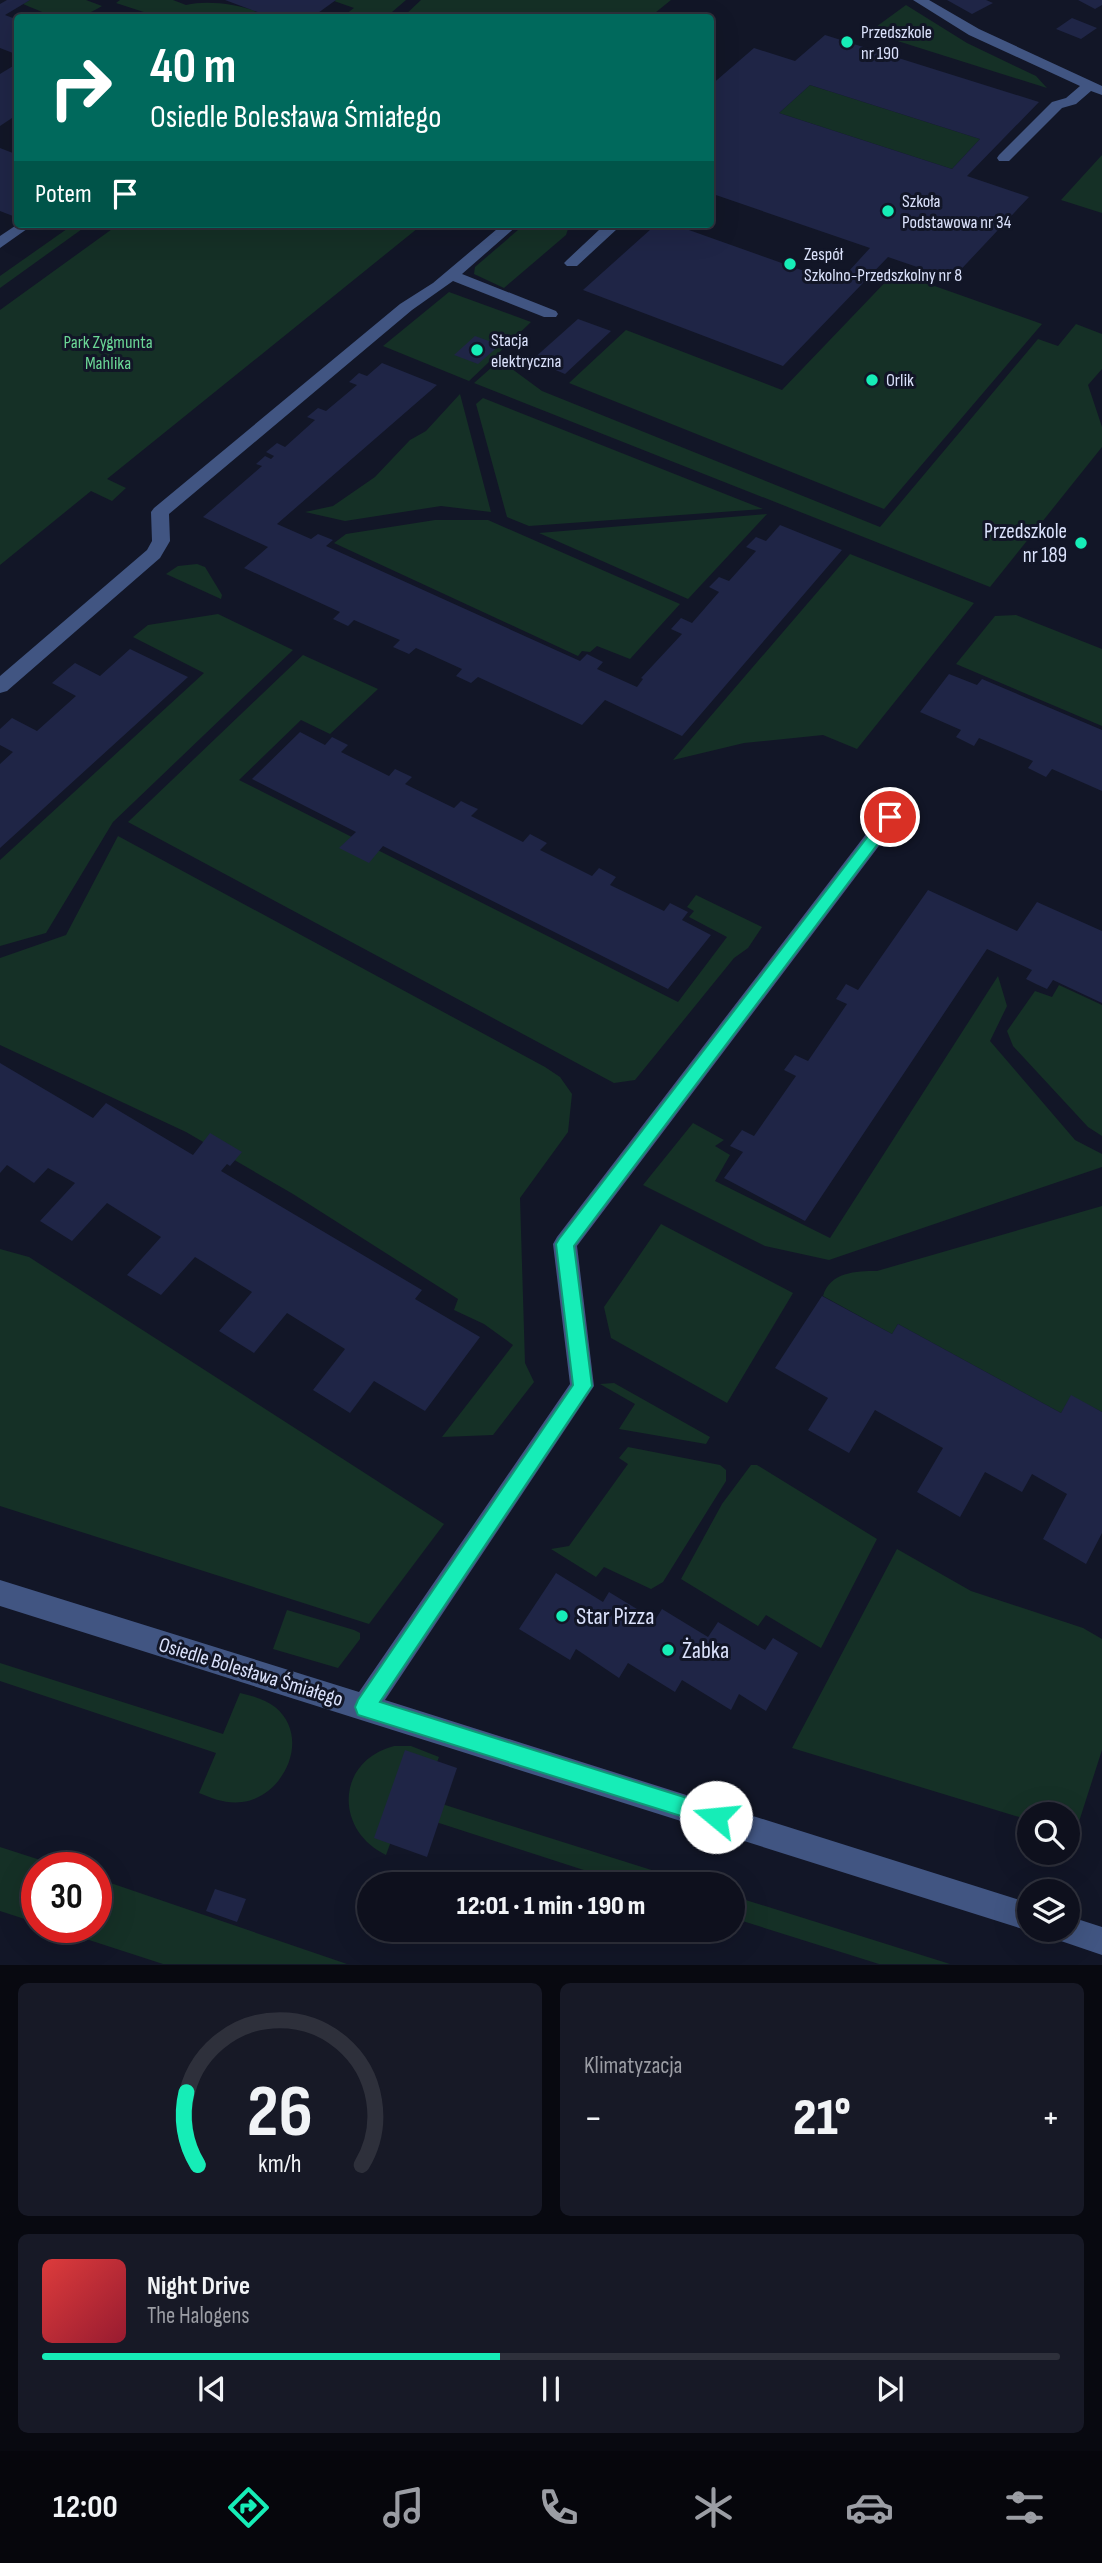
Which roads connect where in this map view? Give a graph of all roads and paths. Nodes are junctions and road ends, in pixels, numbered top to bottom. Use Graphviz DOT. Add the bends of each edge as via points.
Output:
graph roads {
  1 [pos="920,0"];
  2 [pos="1096,89"];
  3 [pos="1004,158"];
  4 [pos="21,228"];
  5 [pos="507,228"];
  6 [pos="606,228"];
  7 [pos="0,243"];
  8 [pos="572,262"];
  9 [pos="451,275"];
  10 [pos="550,314"];
  11 [pos="0,686"];
  12 [pos="890,817"];
  13 [pos="0,1593"];
  14 [pos="365,1707"];
  15 [pos="1017,1913"];
  16 [pos="1080,1934"];
  17 [pos="1102,1941"];
  1 -- 2 [label="street" via="974,32"];
  2 -- 3 [label="street" via="1057,105"];
  4 -- 7 [label="street"];
  5 -- 9 [label="street"];
  6 -- 8 [label="street"];
  9 -- 10 [label="street"];
  9 -- 11 [label="street" via="406,307 160,512 161,541 154,554"];
  12 -- 14 [label="street, Osiedle Bolesława Śmiałego" via="565,1244 582,1386"];
  13 -- 14 [label="street, Osiedle Bolesława Śmiałego"];
  14 -- 15 [label="street"];
  16 -- 17 [label="street"];
}
